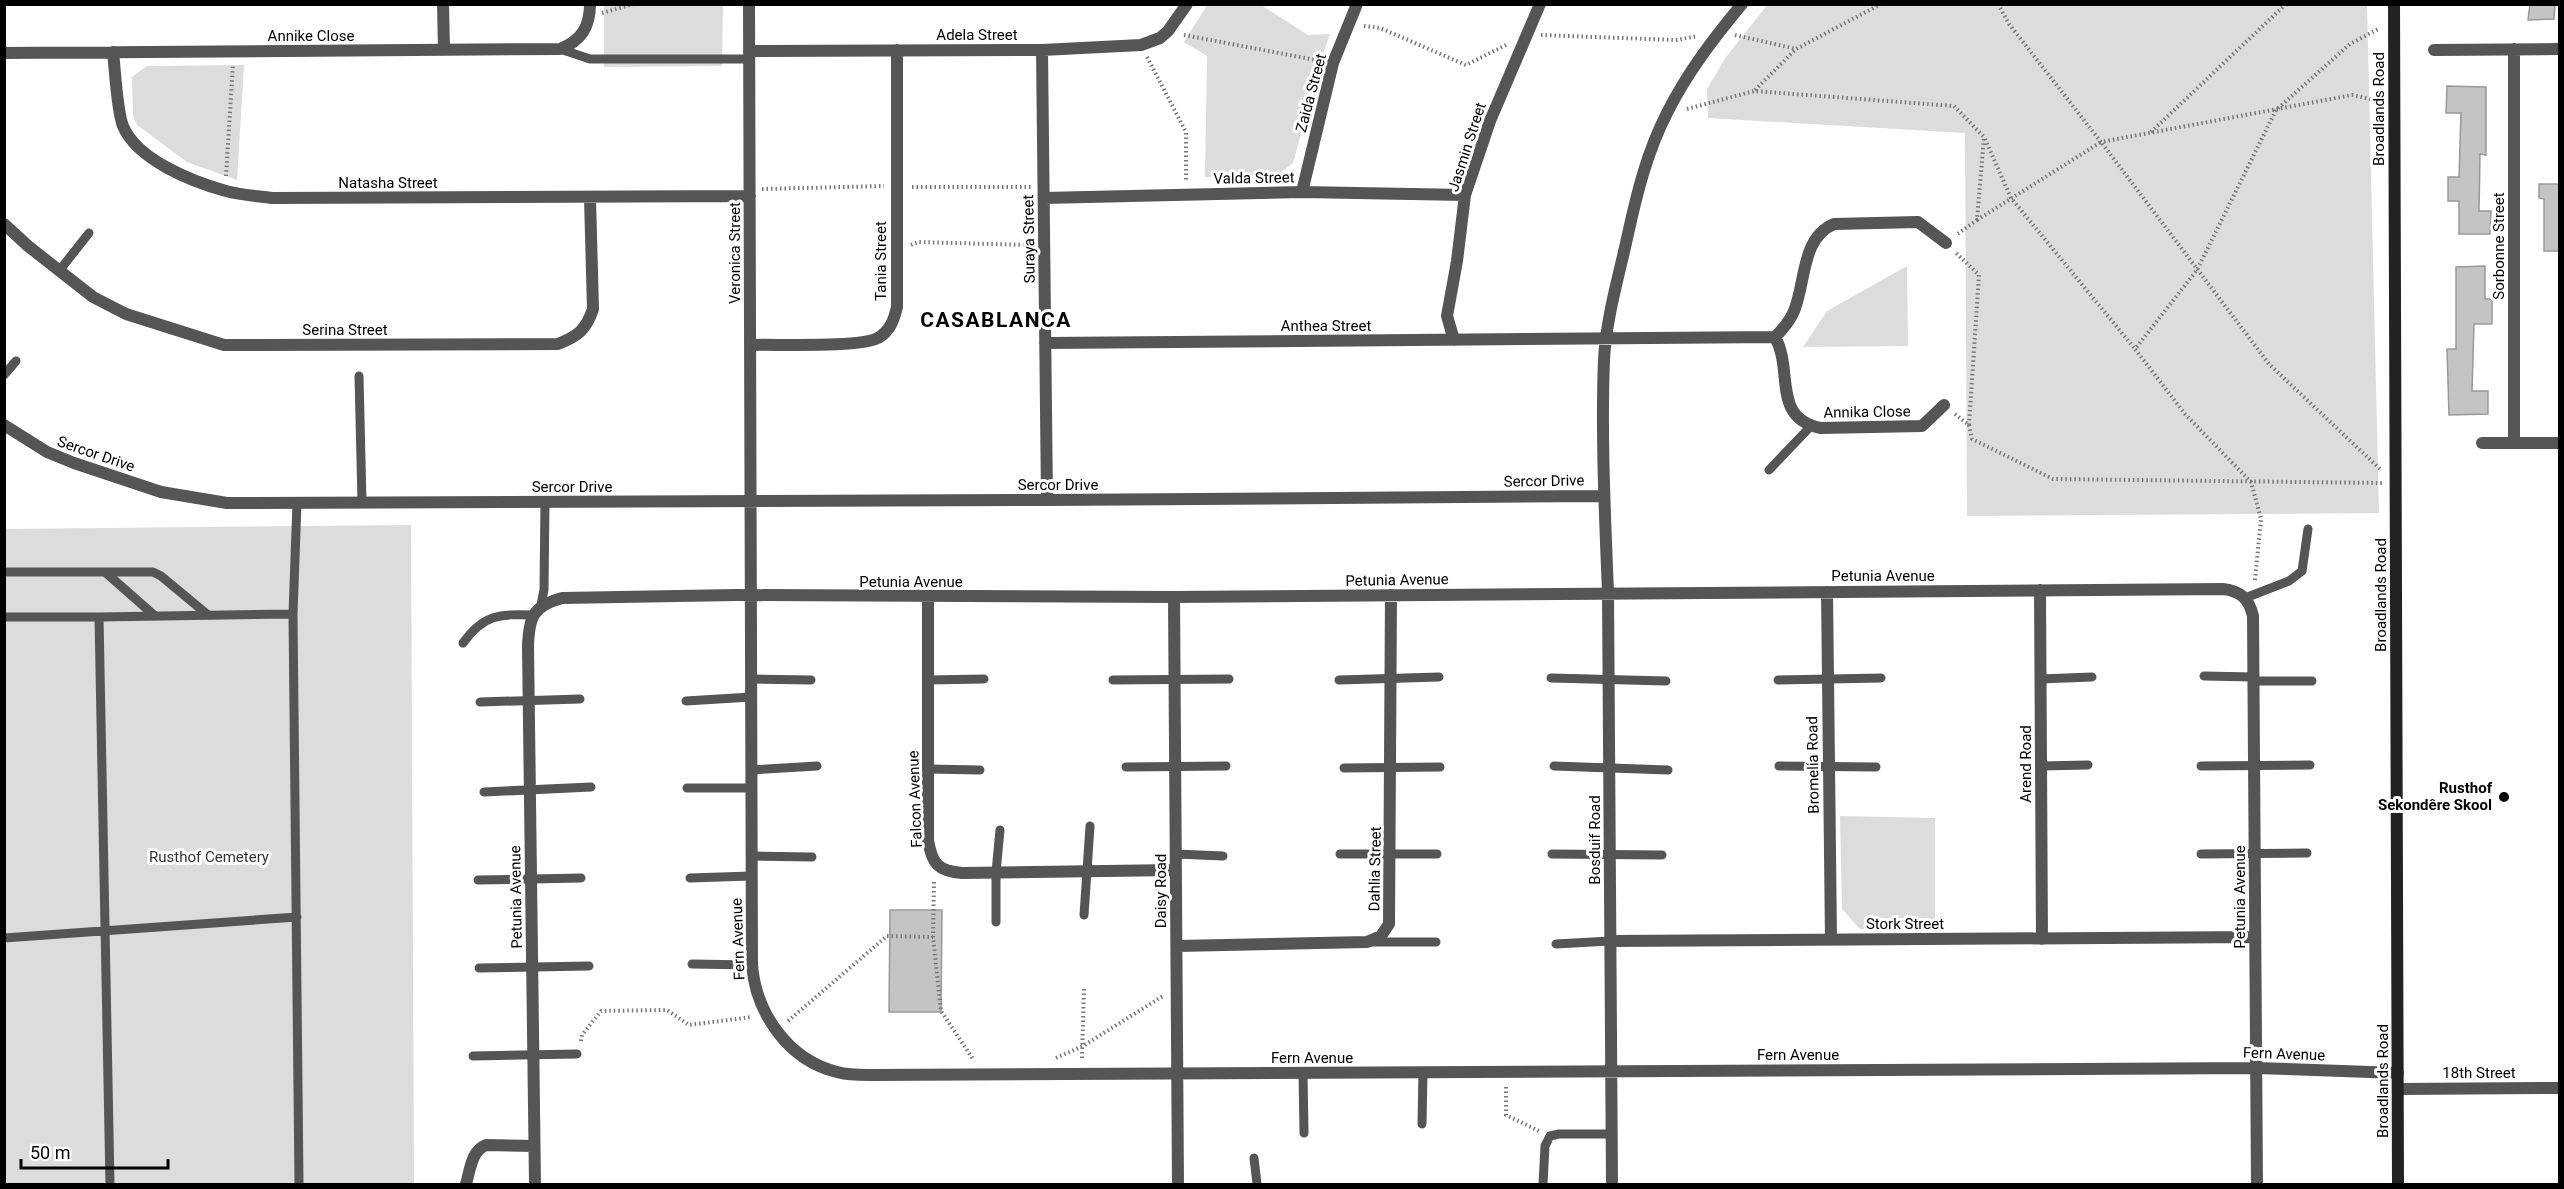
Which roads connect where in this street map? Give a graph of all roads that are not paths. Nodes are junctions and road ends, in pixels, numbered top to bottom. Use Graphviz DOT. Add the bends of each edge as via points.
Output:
graph roads {
  1 [pos="443,4"];
  2 [pos="749,4"];
  3 [pos="1187,4"];
  4 [pos="1357,4"];
  5 [pos="1539,4"];
  6 [pos="1742,4"];
  7 [pos="2394,4"];
  8 [pos="590,11"];
  9 [pos="560,49"];
  10 [pos="2514,49"];
  11 [pos="2559,49"];
  12 [pos="444,50"];
  13 [pos="897,50"];
  14 [pos="1042,50"];
  15 [pos="2434,50"];
  16 [pos="113,52"];
  17 [pos="4,53"];
  18 [pos="749,55"];
  19 [pos="1302,192"];
  20 [pos="1465,195"];
  21 [pos="750,196"];
  22 [pos="590,198"];
  23 [pos="1044,198"];
  24 [pos="4,224"];
  25 [pos="89,233"];
  26 [pos="1946,243"];
  27 [pos="59,271"];
  28 [pos="1775,337"];
  29 [pos="1607,339"];
  30 [pos="1454,340"];
  31 [pos="1045,343"];
  32 [pos="750,345"];
  33 [pos="16,361"];
  34 [pos="4,375"];
  35 [pos="359,376"];
  36 [pos="1944,405"];
  37 [pos="4,425"];
  38 [pos="1811,426"];
  39 [pos="2559,442"];
  40 [pos="2482,443"];
  41 [pos="2514,443"];
  42 [pos="1769,470"];
  43 [pos="1604,496"];
  44 [pos="1047,500"];
  45 [pos="751,501"];
  46 [pos="545,502"];
  47 [pos="297,503"];
  48 [pos="362,503"];
  49 [pos="2308,529"];
  50 [pos="4,572"];
  51 [pos="105,572"];
  52 [pos="2040,590"];
  53 [pos="1827,592"];
  54 [pos="1608,593"];
  55 [pos="751,595"];
  56 [pos="1391,595"];
  57 [pos="2249,596"];
  58 [pos="928,597"];
  59 [pos="1174,597"];
  60 [pos="537,610"];
  61 [pos="293,614"];
  62 [pos="208,615"];
  63 [pos="155,616"];
  64 [pos="4,617"];
  65 [pos="99,617"];
  66 [pos="463,643"];
  67 [pos="2204,676"];
  68 [pos="1440,677"];
  69 [pos="2092,677"];
  70 [pos="1175,678"];
  71 [pos="1391,678"];
  72 [pos="1551,678"];
  73 [pos="1608,678"];
  74 [pos="1881,678"];
  75 [pos="751,679"];
  76 [pos="984,679"];
  77 [pos="1229,679"];
  78 [pos="1828,679"];
  79 [pos="2040,679"];
  80 [pos="2254,679"];
  81 [pos="811,680"];
  82 [pos="928,680"];
  83 [pos="1113,680"];
  84 [pos="1339,680"];
  85 [pos="1778,680"];
  86 [pos="1666,681"];
  87 [pos="2312,681"];
  88 [pos="751,697"];
  89 [pos="580,699"];
  90 [pos="529,701"];
  91 [pos="686,701"];
  92 [pos="480,702"];
  93 [pos="2088,765"];
  94 [pos="2310,765"];
  95 [pos="817,766"];
  96 [pos="1175,766"];
  97 [pos="1226,766"];
  98 [pos="1391,766"];
  99 [pos="1554,766"];
  100 [pos="1779,766"];
  101 [pos="2041,766"];
  102 [pos="2201,766"];
  103 [pos="2254,766"];
  104 [pos="1126,767"];
  105 [pos="1440,767"];
  106 [pos="1609,767"];
  107 [pos="1829,767"];
  108 [pos="1876,767"];
  109 [pos="1344,768"];
  110 [pos="928,769"];
  111 [pos="751,770"];
  112 [pos="980,770"];
  113 [pos="1668,770"];
  114 [pos="591,787"];
  115 [pos="751,788"];
  116 [pos="687,789"];
  117 [pos="530,790"];
  118 [pos="484,792"];
  119 [pos="1090,826"];
  120 [pos="1000,830"];
  121 [pos="1390,853"];
  122 [pos="2255,853"];
  123 [pos="2307,853"];
  124 [pos="1176,854"];
  125 [pos="1340,854"];
  126 [pos="1437,854"];
  127 [pos="1552,854"];
  128 [pos="1610,854"];
  129 [pos="2201,854"];
  130 [pos="1662,855"];
  131 [pos="751,856"];
  132 [pos="1223,856"];
  133 [pos="812,857"];
  134 [pos="1176,870"];
  135 [pos="996,872"];
  136 [pos="1086,872"];
  137 [pos="751,876"];
  138 [pos="690,878"];
  139 [pos="531,879"];
  140 [pos="580,879"];
  141 [pos="478,880"];
  142 [pos="1084,915"];
  143 [pos="297,917"];
  144 [pos="996,922"];
  145 [pos="105,932"];
  146 [pos="2255,937"];
  147 [pos="4,938"];
  148 [pos="1831,939"];
  149 [pos="2042,939"];
  150 [pos="1610,941"];
  151 [pos="1367,942"];
  152 [pos="1436,942"];
  153 [pos="1556,944"];
  154 [pos="1176,946"];
  155 [pos="692,964"];
  156 [pos="752,965"];
  157 [pos="589,966"];
  158 [pos="532,967"];
  159 [pos="479,968"];
  160 [pos="577,1054"];
  161 [pos="533,1055"];
  162 [pos="473,1056"];
  163 [pos="2257,1068"];
  164 [pos="1611,1071"];
  165 [pos="1423,1072"];
  166 [pos="1303,1073"];
  167 [pos="2398,1073"];
  168 [pos="1178,1074"];
  169 [pos="2559,1088"];
  170 [pos="2398,1089"];
  171 [pos="1422,1124"];
  172 [pos="1304,1134"];
  173 [pos="1611,1134"];
  174 [pos="534,1146"];
  175 [pos="1254,1158"];
  176 [pos="110,1185"];
  177 [pos="299,1185"];
  178 [pos="466,1185"];
  179 [pos="535,1185"];
  180 [pos="1178,1185"];
  181 [pos="1257,1185"];
  182 [pos="1543,1185"];
  183 [pos="1612,1185"];
  184 [pos="2257,1185"];
  185 [pos="2398,1185"];
  1 -- 12 [label="street"];
  2 -- 18 [label="street, Veronica Street"];
  3 -- 14 [label="street, Adela Street" via="1168,31 1151,43"];
  4 -- 19 [label="street, Zaida Street" via="1333,63"];
  5 -- 20 [label="street, Jasmin Street" via="1490,121"];
  6 -- 29 [label="street, Sercor Drive" via="1700,57 1666,114 1639,187"];
  7 -- 167 [label="main road, Broadlands Road"];
  8 -- 9 [label="street" via="579,38"];
  9 -- 12 [label="street, Annike Close"];
  9 -- 18 [label="lane" via="590,59"];
  10 -- 11 [label="street"];
  10 -- 15 [label="street"];
  10 -- 41 [label="street, Sorbonne Street"];
  12 -- 16 [label="street, Annike Close"];
  13 -- 14 [label="street, Adela Street"];
  13 -- 18 [label="street, Adela Street"];
  13 -- 32 [label="street, Tania Street" via="895,315 879,337 861,343"];
  14 -- 23 [label="street, Suraya Street"];
  16 -- 17 [label="street, Annike Close"];
  16 -- 22 [label="street, Natasha Street" via="123,125 135,143 189,179 224,190 272,198"];
  18 -- 21 [label="street, Veronica Street"];
  19 -- 20 [label="street, Valda Street"];
  19 -- 23 [label="street, Valda Street"];
  20 -- 30 [label="street, Jasmin Street" via="1447,316"];
  21 -- 22 [label="street, Natasha Street"];
  21 -- 32 [label="street, Veronica Street"];
  22 -- 27 [label="street, Serina Street" via="593,309 587,326 577,337 558,344 224,345 126,314 93,297"];
  23 -- 31 [label="street, Suraya Street"];
  24 -- 27 [label="street, Serina Street"];
  25 -- 27 [label="lane"];
  26 -- 28 [label="street" via="1918,222 1834,224 1825,228 1813,241 1793,314"];
  28 -- 29 [label="street"];
  28 -- 38 [label="street, Annika Close" via="1782,353 1788,403 1796,417"];
  29 -- 30 [label="street, Anthea Street"];
  29 -- 43 [label="street, Sercor Drive"];
  30 -- 31 [label="street, Anthea Street"];
  31 -- 44 [label="street, Suraya Street"];
  32 -- 45 [label="street, Veronica Street"];
  33 -- 34 [label="lane"];
  35 -- 48 [label="lane"];
  36 -- 38 [label="street, Annika Close" via="1922,426"];
  37 -- 47 [label="street, Sercor Drive" via="46,452 160,492 227,503"];
  38 -- 42 [label="lane"];
  39 -- 41 [label="street"];
  40 -- 41 [label="street"];
  43 -- 44 [label="street, Sercor Drive"];
  43 -- 54 [label="street, Bosduif Road"];
  44 -- 45 [label="street, Sercor Drive"];
  45 -- 46 [label="street, Sercor Drive"];
  45 -- 55 [label="street, Fern Avenue"];
  46 -- 48 [label="street, Sercor Drive"];
  46 -- 60 [label="lane" via="544,590"];
  47 -- 48 [label="street, Sercor Drive"];
  47 -- 61 [label="lane"];
  49 -- 57 [label="lane" via="2302,571 2289,581"];
  50 -- 51 [label="lane"];
  51 -- 62 [label="lane" via="157,574"];
  51 -- 63 [label="lane"];
  52 -- 53 [label="street, Petunia Avenue"];
  52 -- 57 [label="street, Petunia Avenue" via="2223,589"];
  52 -- 79 [label="street, Arend Road"];
  53 -- 54 [label="street, Petunia Avenue"];
  53 -- 78 [label="street, Bromelia Road"];
  54 -- 56 [label="street, Petunia Avenue"];
  54 -- 73 [label="street, Bosduif Road"];
  55 -- 58 [label="street, Petunia Avenue"];
  55 -- 60 [label="street, Petunia Avenue" via="562,598"];
  55 -- 75 [label="street, Fern Avenue"];
  56 -- 59 [label="street, Petunia Avenue"];
  56 -- 71 [label="street, Dahlia Street"];
  57 -- 80 [label="street, Petunia Avenue"];
  58 -- 59 [label="street, Petunia Avenue"];
  58 -- 82 [label="street, Falcon Avenue"];
  59 -- 70 [label="street, Daisy Road"];
  60 -- 66 [label="lane" via="493,617 482,622"];
  60 -- 90 [label="street, Petunia Avenue" via="529,637"];
  61 -- 62 [label="lane"];
  61 -- 143 [label="lane"];
  62 -- 63 [label="lane"];
  63 -- 65 [label="lane"];
  64 -- 65 [label="lane"];
  65 -- 145 [label="lane"];
  67 -- 80 [label="lane"];
  68 -- 71 [label="lane"];
  69 -- 79 [label="lane"];
  70 -- 77 [label="lane"];
  70 -- 83 [label="lane"];
  70 -- 96 [label="street, Daisy Road"];
  71 -- 84 [label="lane"];
  71 -- 98 [label="street, Dahlia Street"];
  72 -- 73 [label="lane"];
  73 -- 86 [label="lane"];
  73 -- 106 [label="street, Bosduif Road"];
  74 -- 78 [label="lane"];
  75 -- 81 [label="lane"];
  75 -- 88 [label="street, Fern Avenue"];
  76 -- 82 [label="lane"];
  78 -- 85 [label="lane"];
  78 -- 107 [label="street, Bromelia Road"];
  79 -- 101 [label="street, Arend Road"];
  80 -- 87 [label="lane"];
  80 -- 103 [label="street, Petunia Avenue"];
  82 -- 110 [label="street, Falcon Avenue"];
  88 -- 91 [label="lane"];
  88 -- 111 [label="street, Fern Avenue"];
  89 -- 90 [label="lane"];
  90 -- 92 [label="lane"];
  90 -- 117 [label="street, Petunia Avenue"];
  93 -- 101 [label="lane"];
  94 -- 103 [label="lane"];
  95 -- 111 [label="lane"];
  96 -- 97 [label="lane"];
  96 -- 104 [label="lane"];
  96 -- 124 [label="street, Daisy Road"];
  98 -- 105 [label="lane"];
  98 -- 109 [label="lane"];
  98 -- 121 [label="street, Dahlia Street"];
  99 -- 106 [label="lane"];
  100 -- 107 [label="lane"];
  101 -- 149 [label="street, Arend Road"];
  102 -- 103 [label="lane"];
  103 -- 122 [label="street, Petunia Avenue"];
  106 -- 113 [label="lane"];
  106 -- 128 [label="street, Bosduif Road"];
  107 -- 108 [label="lane"];
  107 -- 148 [label="street, Bromelia Road"];
  110 -- 112 [label="lane"];
  110 -- 135 [label="street, Falcon Avenue" via="928,840 935,863 948,872"];
  111 -- 115 [label="street, Fern Avenue"];
  114 -- 117 [label="lane"];
  115 -- 116 [label="lane"];
  115 -- 131 [label="street, Fern Avenue"];
  117 -- 118 [label="lane"];
  117 -- 139 [label="street, Petunia Avenue"];
  119 -- 136 [label="lane"];
  120 -- 135 [label="lane"];
  121 -- 125 [label="lane"];
  121 -- 126 [label="lane"];
  121 -- 151 [label="street, Dahlia Street" via="1389,924 1381,936"];
  122 -- 123 [label="lane"];
  122 -- 129 [label="lane"];
  122 -- 146 [label="street, Petunia Avenue"];
  124 -- 132 [label="lane"];
  124 -- 134 [label="street, Daisy Road"];
  127 -- 128 [label="lane"];
  128 -- 130 [label="lane"];
  128 -- 150 [label="street, Bosduif Road"];
  131 -- 133 [label="lane"];
  131 -- 137 [label="street, Fern Avenue"];
  134 -- 136 [label="street, Falcon Avenue"];
  134 -- 154 [label="street, Daisy Road"];
  135 -- 136 [label="street, Falcon Avenue"];
  135 -- 144 [label="lane"];
  136 -- 142 [label="lane"];
  137 -- 138 [label="lane"];
  137 -- 156 [label="street, Fern Avenue"];
  139 -- 140 [label="lane"];
  139 -- 141 [label="lane"];
  139 -- 158 [label="street, Petunia Avenue"];
  143 -- 145 [label="lane"];
  143 -- 177 [label="lane"];
  145 -- 147 [label="lane"];
  145 -- 176 [label="lane"];
  146 -- 149 [label="street, Stork Street"];
  146 -- 163 [label="street, Petunia Avenue"];
  148 -- 149 [label="street, Stork Street"];
  148 -- 150 [label="street, Stork Street"];
  150 -- 153 [label="lane, Stork Street"];
  150 -- 164 [label="street, Bosduif Road"];
  151 -- 152 [label="lane"];
  151 -- 154 [label="street"];
  154 -- 168 [label="street, Daisy Road"];
  155 -- 156 [label="lane"];
  156 -- 168 [label="street, Fern Avenue" via="757,997 777,1031 808,1059 836,1072 870,1076"];
  157 -- 158 [label="lane"];
  158 -- 159 [label="lane"];
  158 -- 161 [label="street, Petunia Avenue"];
  160 -- 161 [label="lane"];
  161 -- 162 [label="lane"];
  161 -- 174 [label="street, Petunia Avenue"];
  163 -- 164 [label="street, Fern Avenue"];
  163 -- 167 [label="street, Fern Avenue"];
  163 -- 184 [label="street, Petunia Avenue"];
  164 -- 165 [label="street, Fern Avenue"];
  164 -- 173 [label="street, Bosduif Road"];
  165 -- 166 [label="street, Fern Avenue"];
  165 -- 171 [label="lane"];
  166 -- 168 [label="street, Fern Avenue"];
  166 -- 172 [label="lane"];
  167 -- 170 [label="main road, Broadlands Road"];
  168 -- 180 [label="street, Daisy Road"];
  169 -- 170 [label="street, 18th Street"];
  170 -- 185 [label="main road, Broadlands Road"];
  173 -- 182 [label="lane" via="1550,1136 1545,1146"];
  173 -- 183 [label="street, Bosduif Road"];
  174 -- 178 [label="street" via="480,1147 472,1160"];
  174 -- 179 [label="street, Petunia Avenue"];
  175 -- 181 [label="lane"];
}
